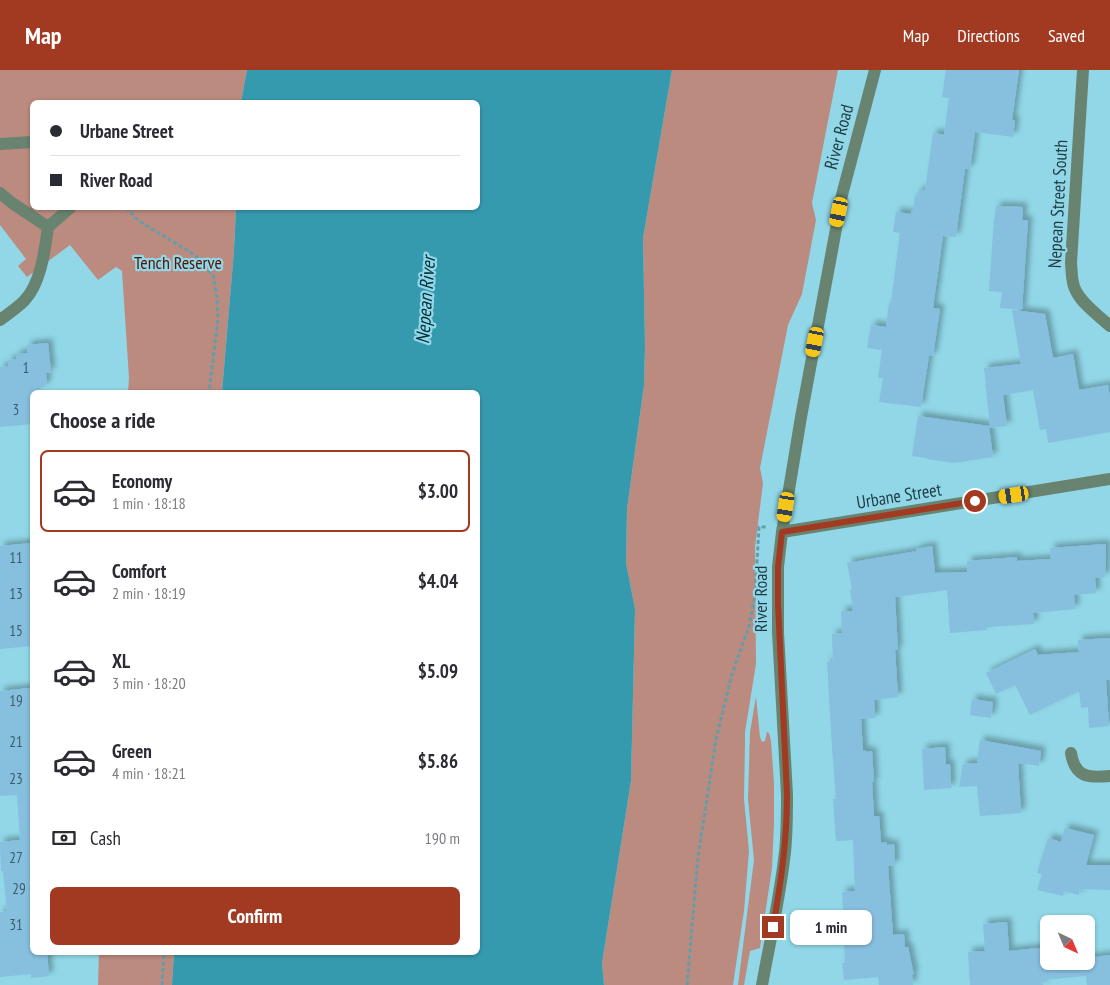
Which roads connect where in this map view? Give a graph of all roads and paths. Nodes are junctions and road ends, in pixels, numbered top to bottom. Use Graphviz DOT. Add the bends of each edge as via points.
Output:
graph roads {
  1 [pos="875,70"];
  2 [pos="1083,70"];
  3 [pos="30,142"];
  4 [pos="0,144"];
  5 [pos="0,193"];
  6 [pos="68,210"];
  7 [pos="128,210"];
  8 [pos="48,227"];
  9 [pos="0,320"];
  10 [pos="1110,326"];
  11 [pos="209,390"];
  12 [pos="1110,479"];
  13 [pos="768,527"];
  14 [pos="782,532"];
  15 [pos="1071,754"];
  16 [pos="1110,776"];
  17 [pos="164,955"];
  18 [pos="162,985"];
  19 [pos="687,985"];
  20 [pos="762,985"];
  1 -- 14 [label="street, River Road" via="842,195"];
  2 -- 10 [label="street, Nepean Street South" via="1072,277 1085,303"];
  3 -- 4 [label="street"];
  5 -- 8 [label="street"];
  6 -- 8 [label="street"];
  7 -- 11 [label="path" via="195,255 212,275 218,319"];
  8 -- 9 [label="street" via="44,257 34,286 26,300"];
  12 -- 14 [label="street, Urbane Street"];
  13 -- 19 [label="path" via="759,527 755,596 716,739 698,856"];
  14 -- 20 [label="street, River Road" via="778,603 787,822 780,888"];
  15 -- 16 [label="street" via="1082,774"];
  17 -- 18 [label="path"];
}
